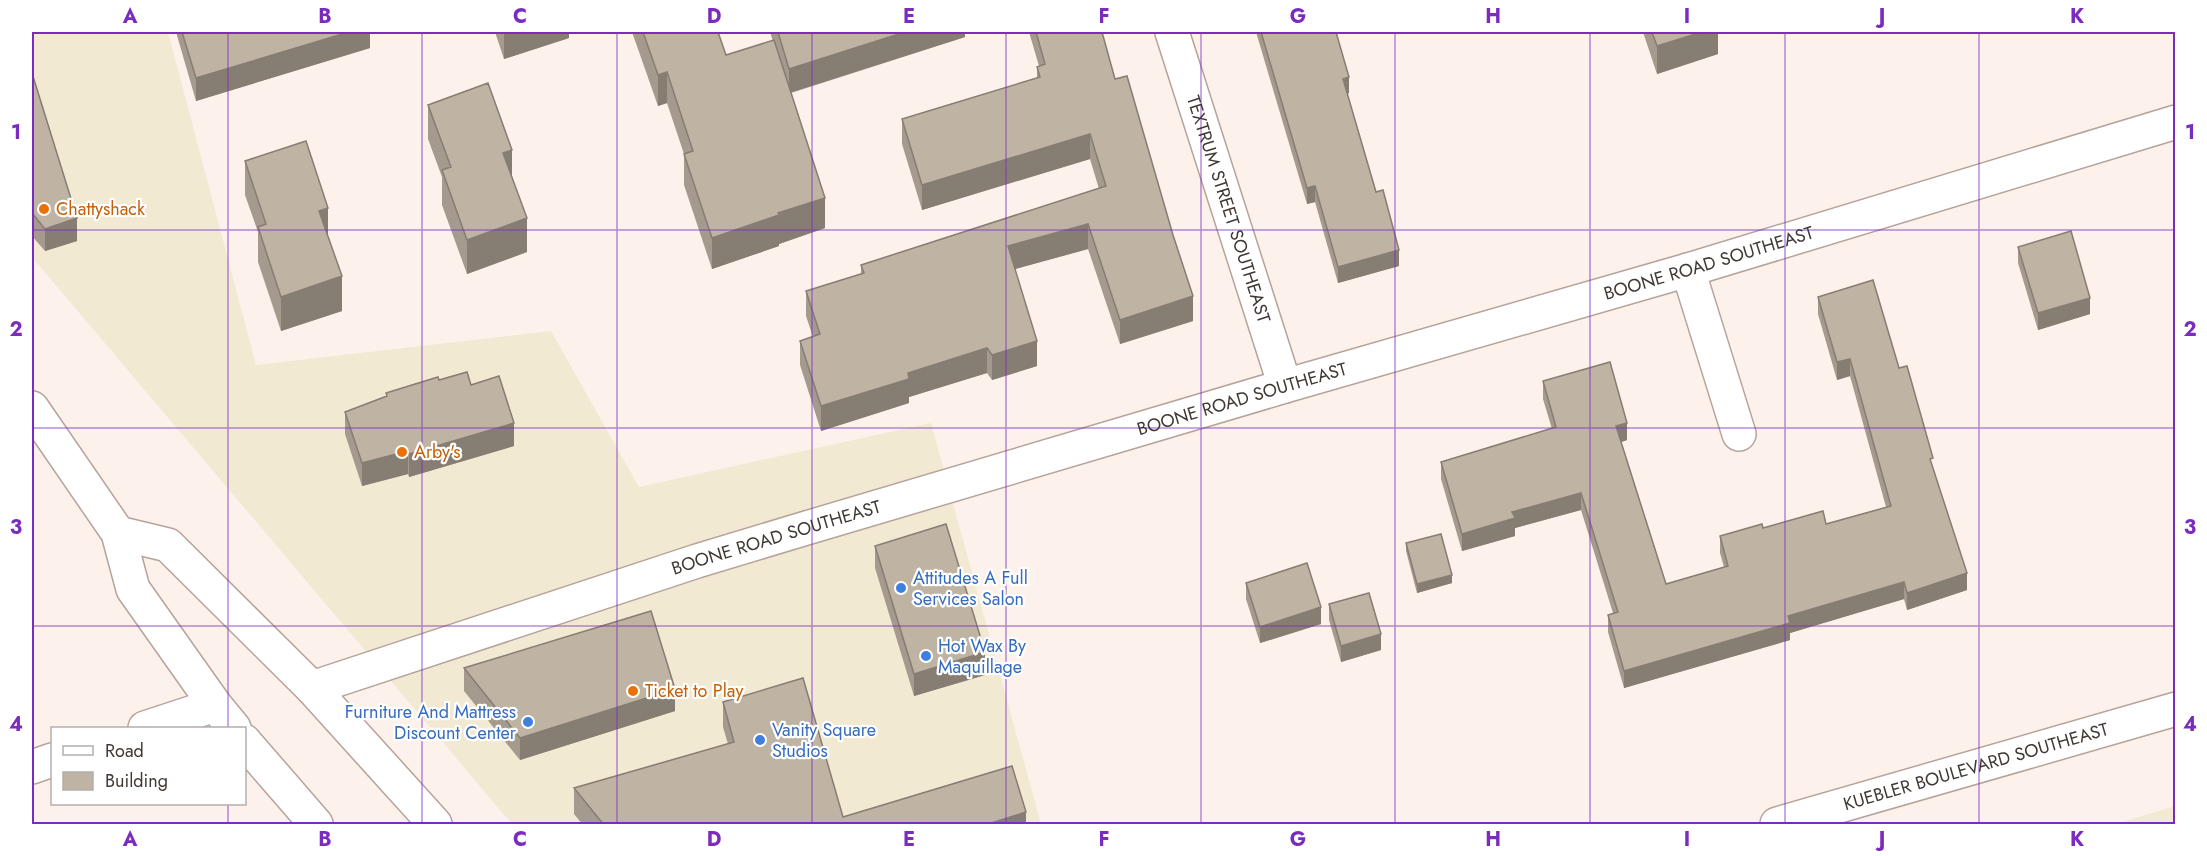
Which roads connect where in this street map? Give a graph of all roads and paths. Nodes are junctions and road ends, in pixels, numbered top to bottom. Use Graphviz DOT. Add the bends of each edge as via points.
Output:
graph roads {
  1 [pos="1172,32"];
  2 [pos="2175,122"];
  3 [pos="1688,270"];
  4 [pos="1285,386"];
  5 [pos="32,408"];
  6 [pos="1739,434"];
  7 [pos="118,532"];
  8 [pos="312,688"];
  9 [pos="2175,709"];
  10 [pos="225,717"];
  11 [pos="158,727"];
  12 [pos="246,743"];
  13 [pos="51,760"];
  14 [pos="32,767"];
  15 [pos="316,825"];
  16 [pos="435,825"];
  17 [pos="1777,825"];
  1 -- 4 [label="street, TEXTRUM STREET SOUTHEAST"];
  2 -- 3 [label="street, BOONE ROAD SOUTHEAST"];
  3 -- 4 [label="street, BOONE ROAD SOUTHEAST"];
  3 -- 6 [label="street"];
  4 -- 8 [label="street, BOONE ROAD SOUTHEAST" via="698,561"];
  5 -- 7 [label="street"];
  7 -- 8 [label="street" via="168,545"];
  7 -- 10 [label="street" via="134,589"];
  8 -- 16 [label="street"];
  9 -- 17 [label="street, KUEBLER BOULEVARD SOUTHEAST"];
  10 -- 11 [label="street"];
  12 -- 15 [label="street"];
  13 -- 14 [label="street"];
}
